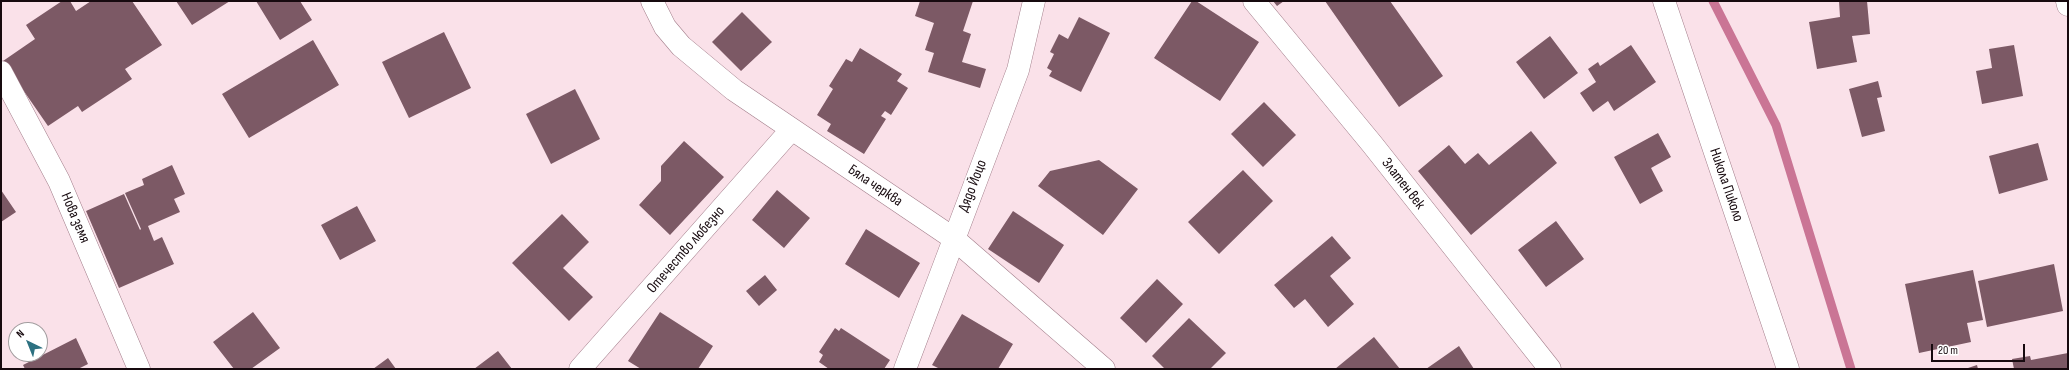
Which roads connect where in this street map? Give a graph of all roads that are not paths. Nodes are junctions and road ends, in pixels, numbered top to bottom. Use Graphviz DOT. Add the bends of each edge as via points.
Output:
graph roads {
  1 [pos="652,1"];
  2 [pos="1034,1"];
  3 [pos="1254,1"];
  4 [pos="1664,1"];
  5 [pos="2067,1"];
  6 [pos="2068,5"];
  7 [pos="1,72"];
  8 [pos="791,130"];
  9 [pos="953,238"];
  10 [pos="139,369"];
  11 [pos="580,369"];
  12 [pos="905,369"];
  13 [pos="1104,369"];
  14 [pos="1550,369"];
  15 [pos="1788,369"];
  1 -- 8 [label="street, Бяла черква" via="665,27 681,46 734,90"];
  2 -- 9 [label="street, Дядо Йоцо" via="1018,70"];
  3 -- 14 [label="street, Златен век" via="1377,150"];
  4 -- 15 [label="street, Никола Пиколо"];
  5 -- 6 [label="street"];
  7 -- 10 [label="street, Нова земя" via="59,181"];
  8 -- 9 [label="street, Бяла черква"];
  8 -- 11 [label="street, Отечество любезно"];
  9 -- 12 [label="street, Дядо Йоцо"];
  9 -- 13 [label="street, Бяла черква"];
}
